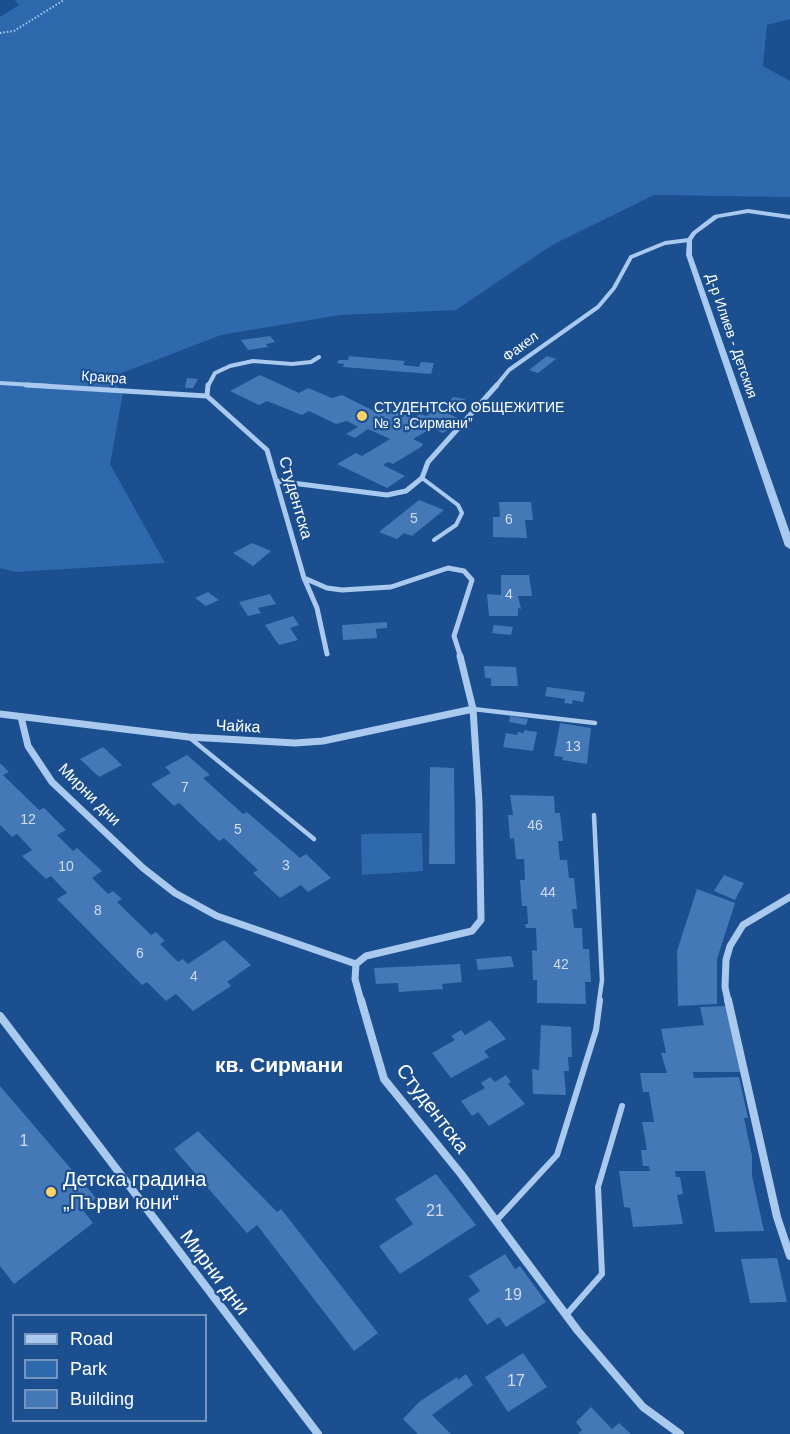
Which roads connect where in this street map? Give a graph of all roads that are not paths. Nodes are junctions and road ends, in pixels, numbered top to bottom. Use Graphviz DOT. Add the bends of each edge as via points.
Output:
graph roads {
  1 [pos="790,217"];
  2 [pos="689,240"];
  3 [pos="319,357"];
  4 [pos="0,382"];
  5 [pos="207,396"];
  6 [pos="422,478"];
  7 [pos="276,481"];
  8 [pos="434,540"];
  9 [pos="790,546"];
  10 [pos="304,578"];
  11 [pos="327,654"];
  12 [pos="473,709"];
  13 [pos="0,714"];
  14 [pos="21,717"];
  15 [pos="595,723"];
  16 [pos="189,737"];
  17 [pos="594,815"];
  18 [pos="314,839"];
  19 [pos="790,897"];
  20 [pos="356,964"];
  21 [pos="1,1018"];
  22 [pos="622,1106"];
  23 [pos="496,1221"];
  24 [pos="790,1256"];
  25 [pos="566,1315"];
  26 [pos="318,1434"];
  27 [pos="680,1434"];
  1 -- 2 [label="street" via="748,211 716,216 699,227"];
  2 -- 6 [label="street, Факел" via="659,245 631,257 598,307 509,370 434,454"];
  2 -- 9 [label="street, Д-р Илиев - Детския" via="689,255 702,297"];
  3 -- 5 [label="street" via="292,364 253,361 230,366 215,373"];
  4 -- 5 [label="street, Кракра"];
  5 -- 7 [label="street, Студентска" via="267,450"];
  6 -- 7 [label="street" via="406,491 387,495"];
  6 -- 8 [label="lane" via="458,505 462,513 456,525"];
  7 -- 10 [label="street, Студентска"];
  10 -- 11 [label="street, Студентска" via="317,608"];
  10 -- 12 [label="street" via="342,590 391,587 448,568 464,570 472,580 454,636"];
  12 -- 15 [label="lane"];
  12 -- 16 [label="street, Чайка" via="323,741"];
  12 -- 20 [label="street" via="481,920 472,931 366,956"];
  13 -- 14 [label="street, Чайка"];
  14 -- 16 [label="street, Чайка"];
  14 -- 20 [label="street, Мирни дни" via="28,746 52,782 175,893 217,916"];
  16 -- 18 [label="lane"];
  17 -- 23 [label="lane" via="602,980 596,1030 557,1155"];
  19 -- 24 [label="street" via="743,925 730,946 725,987 777,1217"];
  20 -- 23 [label="street, Студентска" via="355,979 384,1079"];
  21 -- 26 [label="street, Мирни дни"];
  22 -- 25 [label="lane" via="598,1187 602,1274"];
  23 -- 25 [label="street, Студентска"];
  25 -- 27 [label="street, Студентска" via="643,1407"];
}
